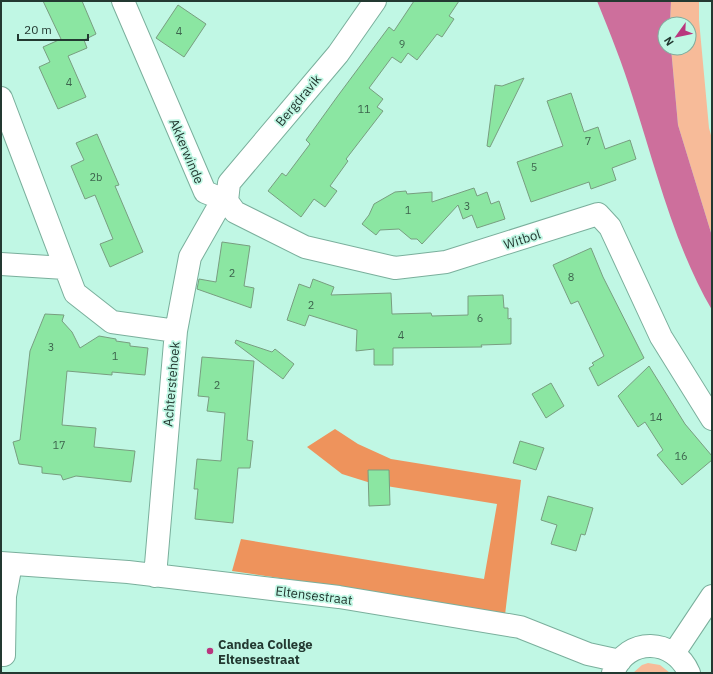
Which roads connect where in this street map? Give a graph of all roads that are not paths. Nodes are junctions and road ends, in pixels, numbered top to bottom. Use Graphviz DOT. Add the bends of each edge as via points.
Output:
graph roads {
  1 [pos="123,1"];
  2 [pos="375,1"];
  3 [pos="1,98"];
  4 [pos="227,201"];
  5 [pos="1,264"];
  6 [pos="65,268"];
  7 [pos="176,331"];
  8 [pos="712,419"];
  9 [pos="6,564"];
  10 [pos="155,576"];
  11 [pos="712,596"];
  12 [pos="674,653"];
  13 [pos="1,655"];
  14 [pos="616,667"];
  15 [pos="689,673"];
  1 -- 4 [label="street, Akkerwinde" via="205,192"];
  2 -- 4 [label="street, Bergdravik" via="338,54 229,183"];
  3 -- 6 [label="street, Achterstehoek"];
  4 -- 7 [label="street" via="219,206 190,257"];
  4 -- 8 [label="street, Witbol" via="235,212 305,247 395,268 446,262 598,214 610,227 661,337"];
  5 -- 6 [label="street"];
  6 -- 7 [label="street, Achterstehoek" via="75,294 112,322"];
  7 -- 10 [label="street, Achterstehoek"];
  9 -- 10 [label="street, Eltensestraat"];
  9 -- 13 [label="street" via="4,655"];
  10 -- 14 [label="street, Eltensestraat" via="339,597 520,627"];
  11 -- 12 [label="street"];
  12 -- 14 [label="street" via="659,647 643,647 632,651"];
  12 -- 15 [label="street" via="684,662"];
}
